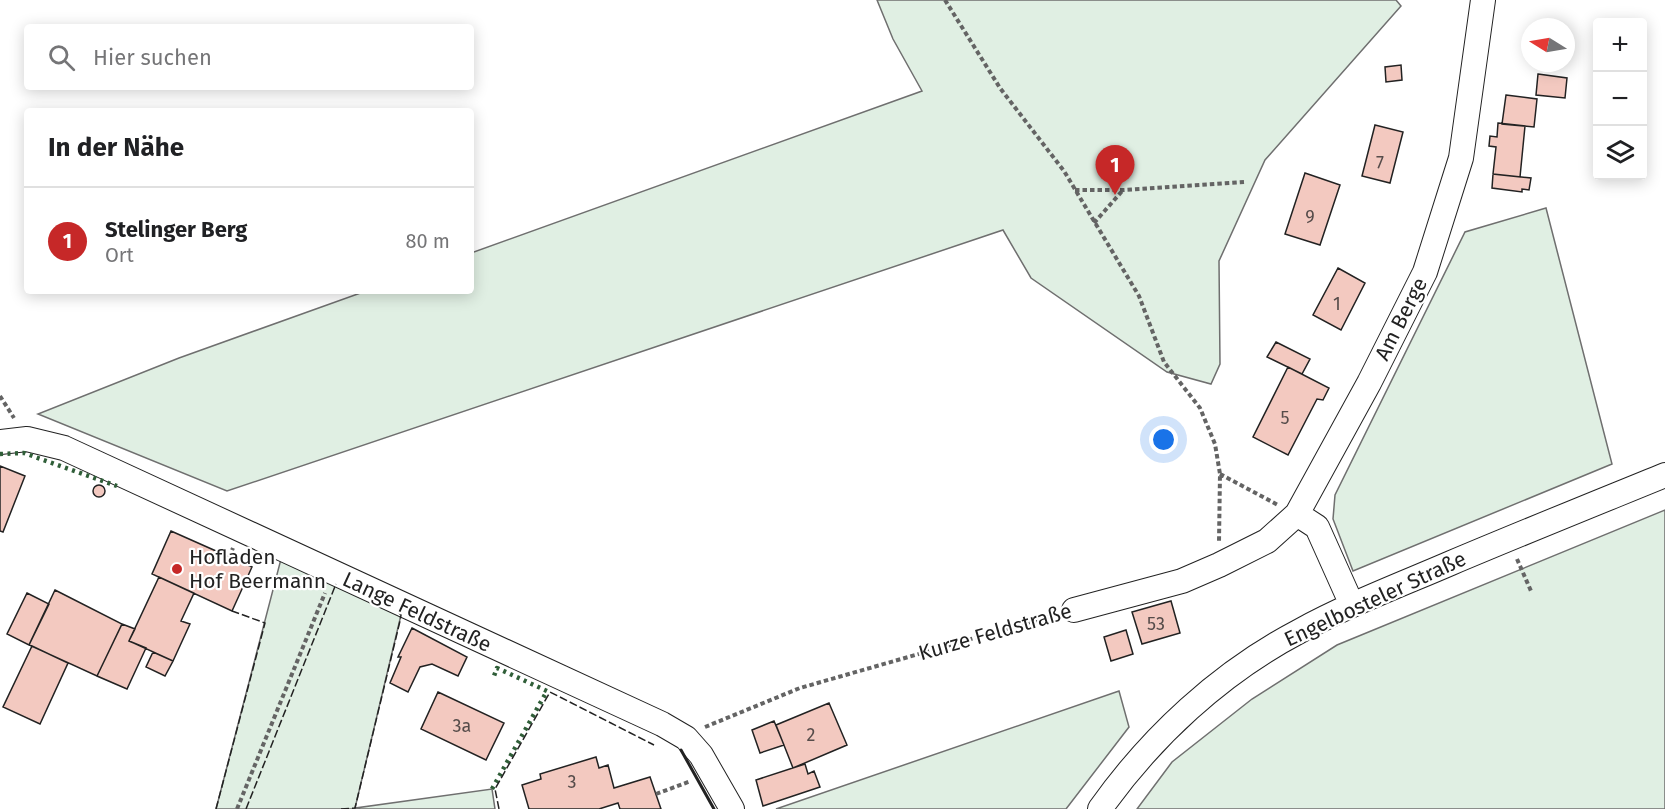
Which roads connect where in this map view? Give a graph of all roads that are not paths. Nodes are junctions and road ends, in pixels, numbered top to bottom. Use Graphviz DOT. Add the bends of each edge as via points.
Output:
graph roads {
  1 [pos="1483,0"];
  2 [pos="0,442"];
  3 [pos="1665,475"];
  4 [pos="1297,514"];
  5 [pos="1352,605"];
  6 [pos="1074,610"];
  7 [pos="732,809"];
  8 [pos="1100,809"];
  1 -- 4 [label="street, Am Berge" via="1461,158 1428,264"];
  2 -- 7 [label="street, Lange Feldstraße" via="27,439 64,448 686,738"];
  3 -- 5 [label="street, Engelbosteler Straße"];
  4 -- 5 [label="street" via="1317,527"];
  4 -- 6 [label="street, Kurze Feldstraße" via="1268,541 1219,566 1182,581"];
  5 -- 8 [label="street, Engelbosteler Straße" via="1288,637 1201,698 1159,738"];
}
